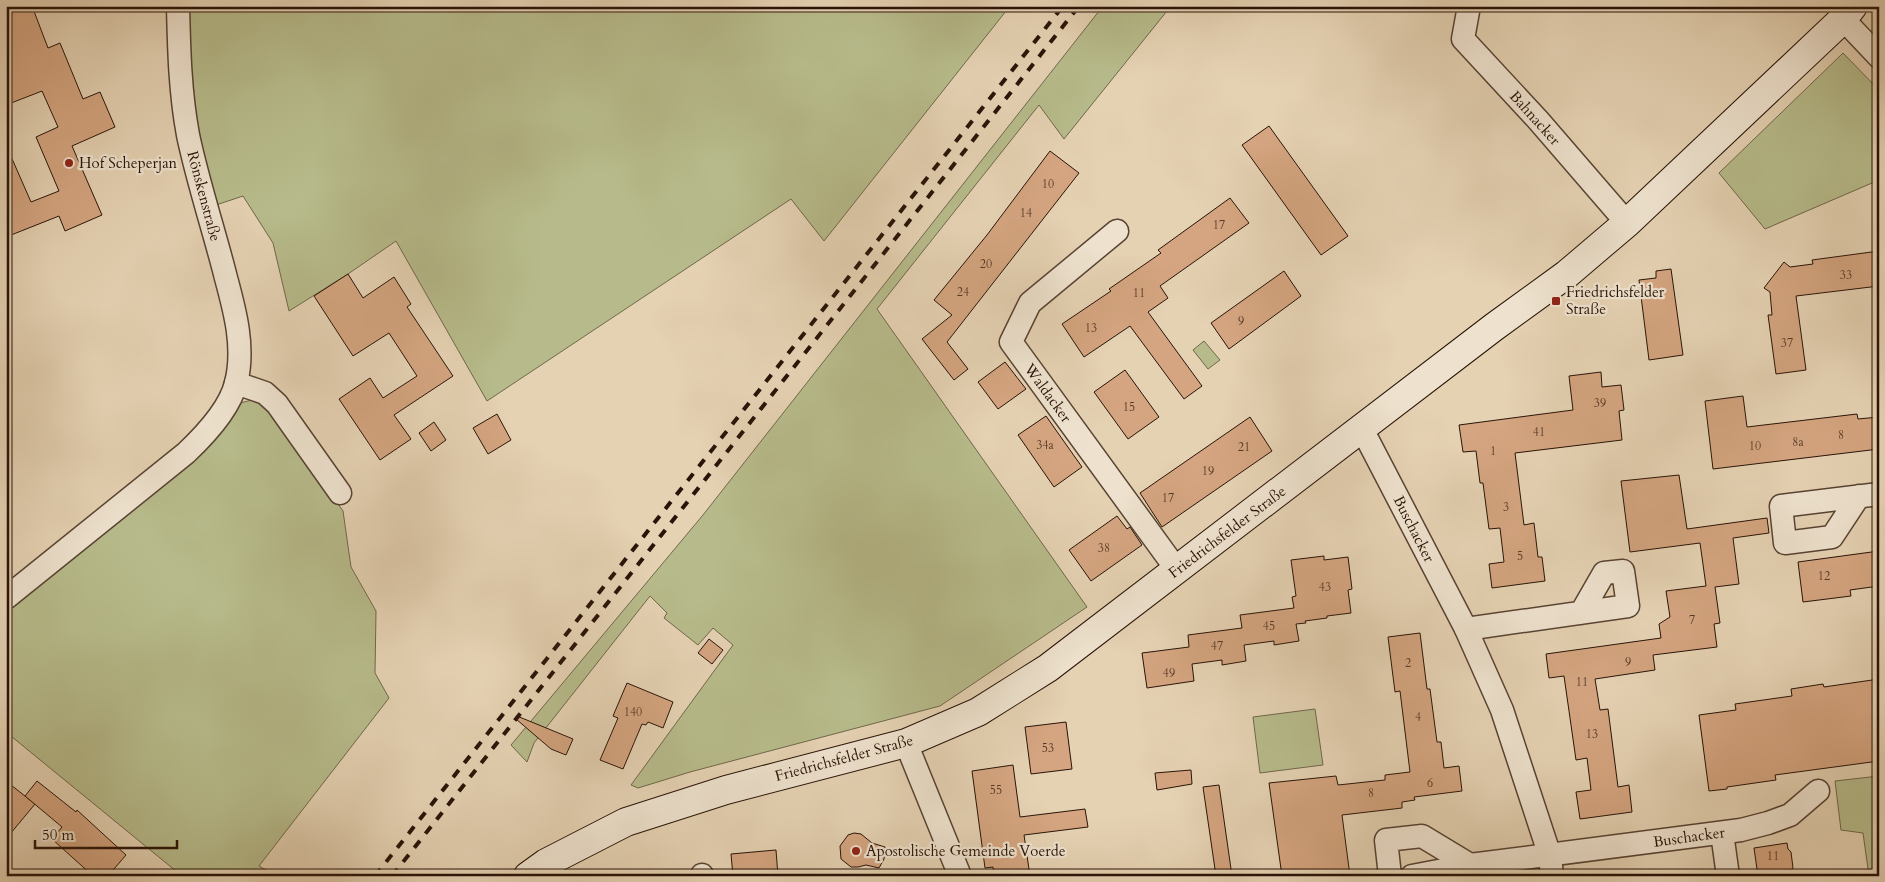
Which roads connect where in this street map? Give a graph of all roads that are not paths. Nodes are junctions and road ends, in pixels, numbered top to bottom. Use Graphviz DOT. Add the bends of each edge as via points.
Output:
graph roads {
  1 [pos="178,6"];
  2 [pos="1469,6"];
  3 [pos="1848,13"];
  4 [pos="1879,57"];
  5 [pos="1627,223"];
  6 [pos="1117,231"];
  7 [pos="236,384"];
  8 [pos="1362,429"];
  9 [pos="340,493"];
  10 [pos="1177,570"];
  11 [pos="6,598"];
  12 [pos="1581,612"];
  13 [pos="1466,629"];
  14 [pos="906,744"];
  15 [pos="1818,791"];
  16 [pos="1722,833"];
  17 [pos="1470,864"];
  18 [pos="1551,866"];
  19 [pos="528,876"];
  20 [pos="960,876"];
  21 [pos="1390,876"];
  22 [pos="1412,876"];
  23 [pos="1728,876"];
  1 -- 7 [label="street, Rönskenstraße" via="179,65 188,134 238,331"];
  2 -- 5 [label="street, Bahnacker" via="1463,39"];
  3 -- 4 [label="street"];
  3 -- 5 [label="main road, Friedrichsfelder Straße"];
  5 -- 8 [label="main road, Friedrichsfelder Straße" via="1567,274"];
  6 -- 10 [label="street, Waldacker" via="1030,303 1010,342"];
  7 -- 9 [label="street" via="265,392 277,404"];
  7 -- 11 [label="street, Rönskenstraße" via="208,431 186,454"];
  8 -- 10 [label="main road, Friedrichsfelder Straße"];
  8 -- 13 [label="street, Buschacker"];
  10 -- 14 [label="main road, Friedrichsfelder Straße" via="1040,673 978,712"];
  12 -- 13 [label="street"];
  13 -- 18 [label="street, Buschacker" via="1502,710"];
  14 -- 19 [label="main road, Friedrichsfelder Straße" via="726,790 626,822 546,863"];
  14 -- 20 [label="street"];
  15 -- 16 [label="street, Buschacker" via="1790,815"];
  16 -- 18 [label="street, Buschacker"];
  16 -- 23 [label="street"];
  17 -- 18 [label="street, Buschacker"];
  17 -- 21 [label="street" via="1422,836 1386,840"];
  17 -- 22 [label="street, Buschacker"];
}
